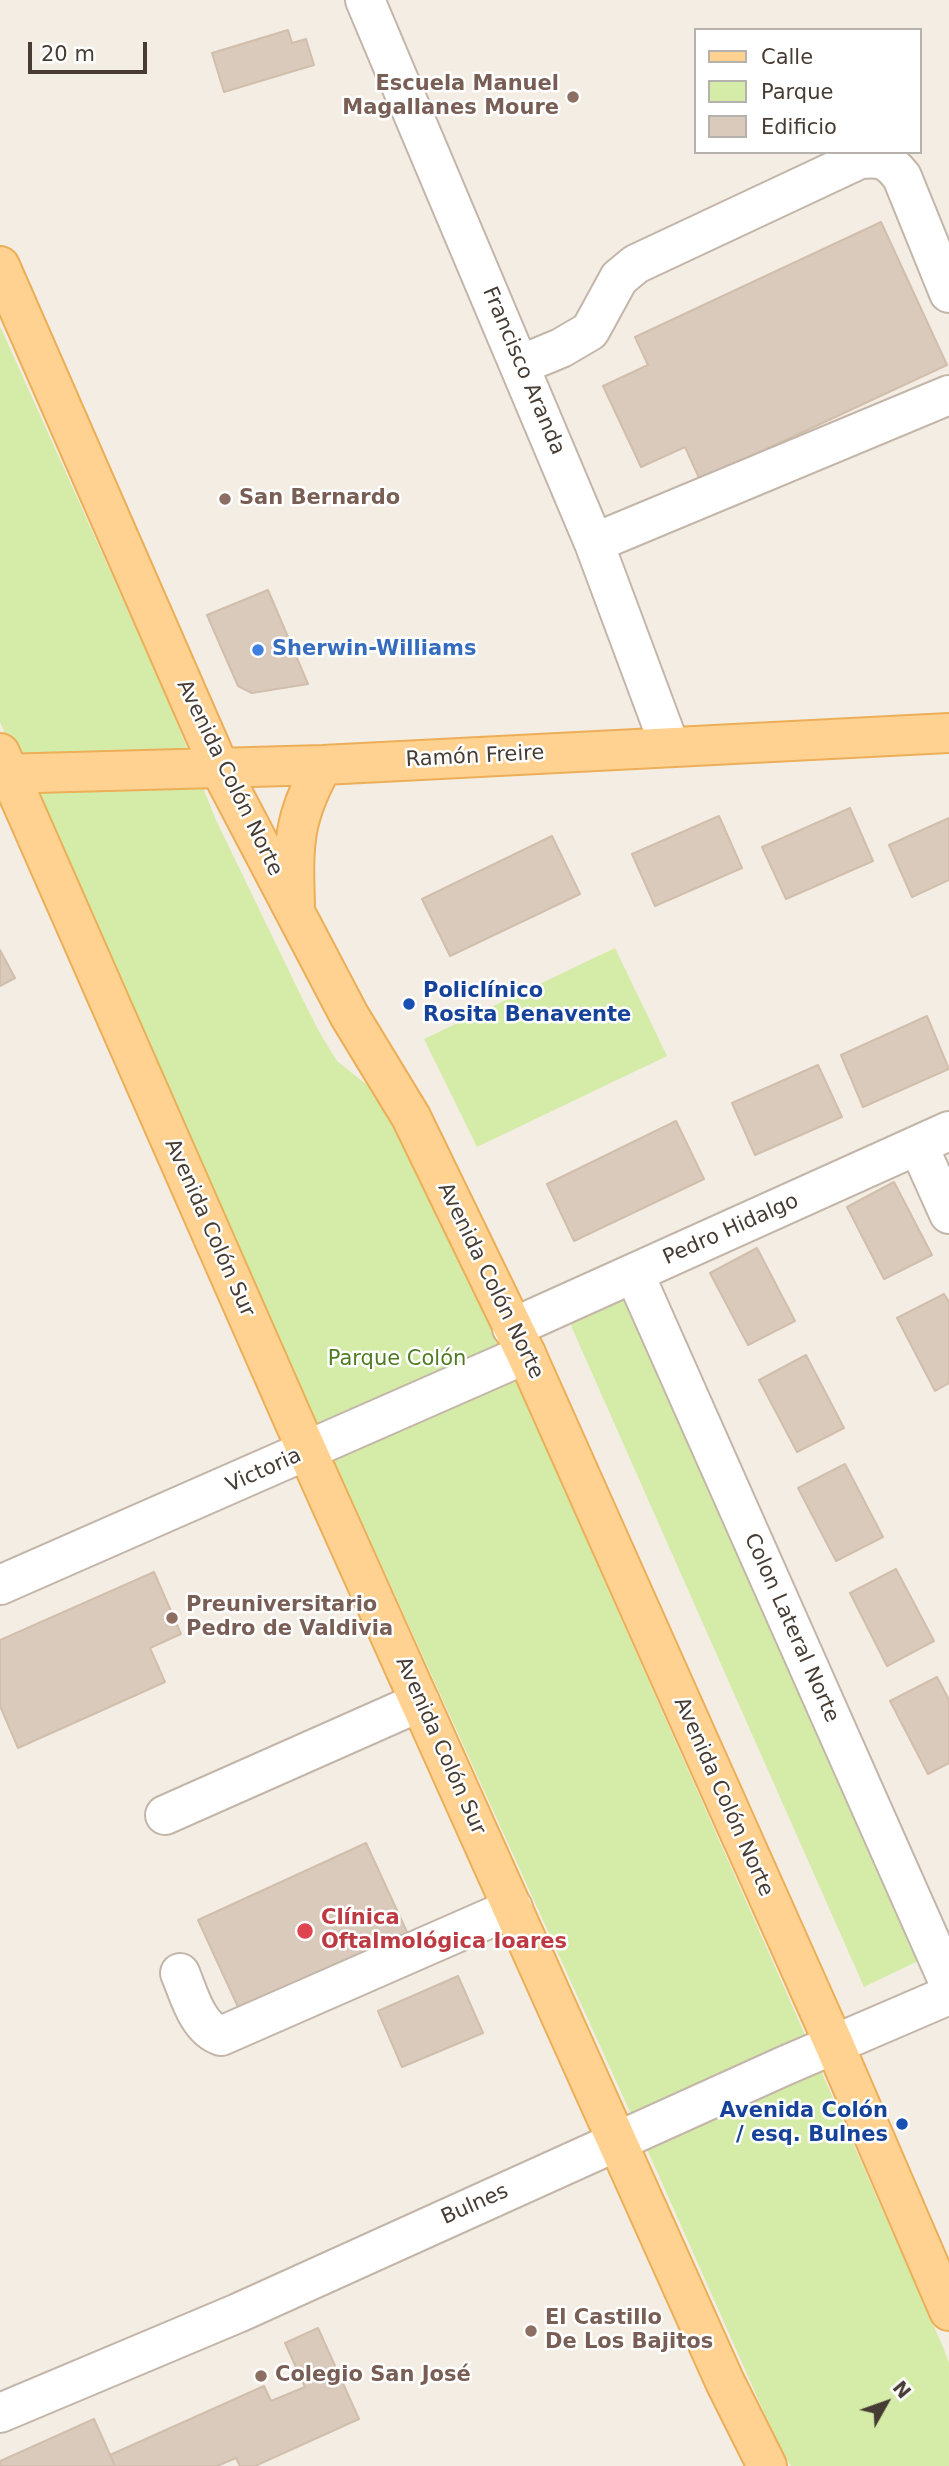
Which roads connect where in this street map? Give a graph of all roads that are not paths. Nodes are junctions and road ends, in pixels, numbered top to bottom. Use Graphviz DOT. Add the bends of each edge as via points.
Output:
graph roads {
  1 [pos="365,0"];
  2 [pos="0,266"];
  3 [pos="949,293"];
  4 [pos="520,365"];
  5 [pos="949,395"];
  6 [pos="594,543"];
  7 [pos="949,733"];
  8 [pos="670,747"];
  9 [pos="323,765"];
  10 [pos="3,767"];
  11 [pos="220,769"];
  12 [pos="296,915"];
  13 [pos="934,1138"];
  14 [pos="949,1213"];
  15 [pos="634,1273"];
  16 [pos="519,1341"];
  17 [pos="308,1451"];
  18 [pos="0,1585"];
  19 [pos="420,1702"];
  20 [pos="165,1815"];
  21 [pos="513,1908"];
  22 [pos="180,1973"];
  23 [pos="949,1983"];
  24 [pos="949,1995"];
  25 [pos="834,2044"];
  26 [pos="617,2141"];
  27 [pos="949,2311"];
  28 [pos="0,2413"];
  29 [pos="767,2466"];
  1 -- 4 [label="street, Francisco Aranda"];
  2 -- 11 [label="main road, Avenida Colón Norte"];
  3 -- 4 [label="street" via="902,177 893,165 879,158 860,159 636,264 619,278 590,331"];
  4 -- 6 [label="street, Francisco Aranda"];
  5 -- 6 [label="street"];
  6 -- 8 [label="street, Francisco Aranda"];
  7 -- 8 [label="main road, Ramón Freire"];
  8 -- 9 [label="main road, Ramón Freire"];
  9 -- 11 [label="main road, Ramón Freire"];
  9 -- 12 [label="main road" via="300,812 294,853"];
  10 -- 11 [label="main road, Ramón Freire"];
  10 -- 17 [label="main road, Avenida Colón Sur"];
  11 -- 12 [label="main road, Avenida Colón Norte"];
  12 -- 16 [label="main road, Avenida Colón Norte" via="411,1117"];
  13 -- 14 [label="street"];
  13 -- 15 [label="street, Pedro Hidalgo"];
  15 -- 16 [label="street, Pedro Hidalgo"];
  15 -- 23 [label="street, Colon Lateral Norte"];
  16 -- 17 [label="street, Victoria"];
  16 -- 25 [label="main road, Avenida Colón Norte"];
  17 -- 18 [label="street, Victoria"];
  17 -- 19 [label="main road, Avenida Colón Sur"];
  19 -- 20 [label="street"];
  19 -- 21 [label="main road, Avenida Colón Sur"];
  21 -- 22 [label="street" via="221,2036 204,2025"];
  21 -- 26 [label="main road, Avenida Colón Sur"];
  24 -- 25 [label="street, Bulnes"];
  25 -- 26 [label="street, Bulnes"];
  25 -- 27 [label="main road, Avenida Colón Norte"];
  26 -- 28 [label="street, Bulnes" via="238,2313"];
  26 -- 29 [label="main road, Avenida Colón Sur" via="724,2382"];
}
